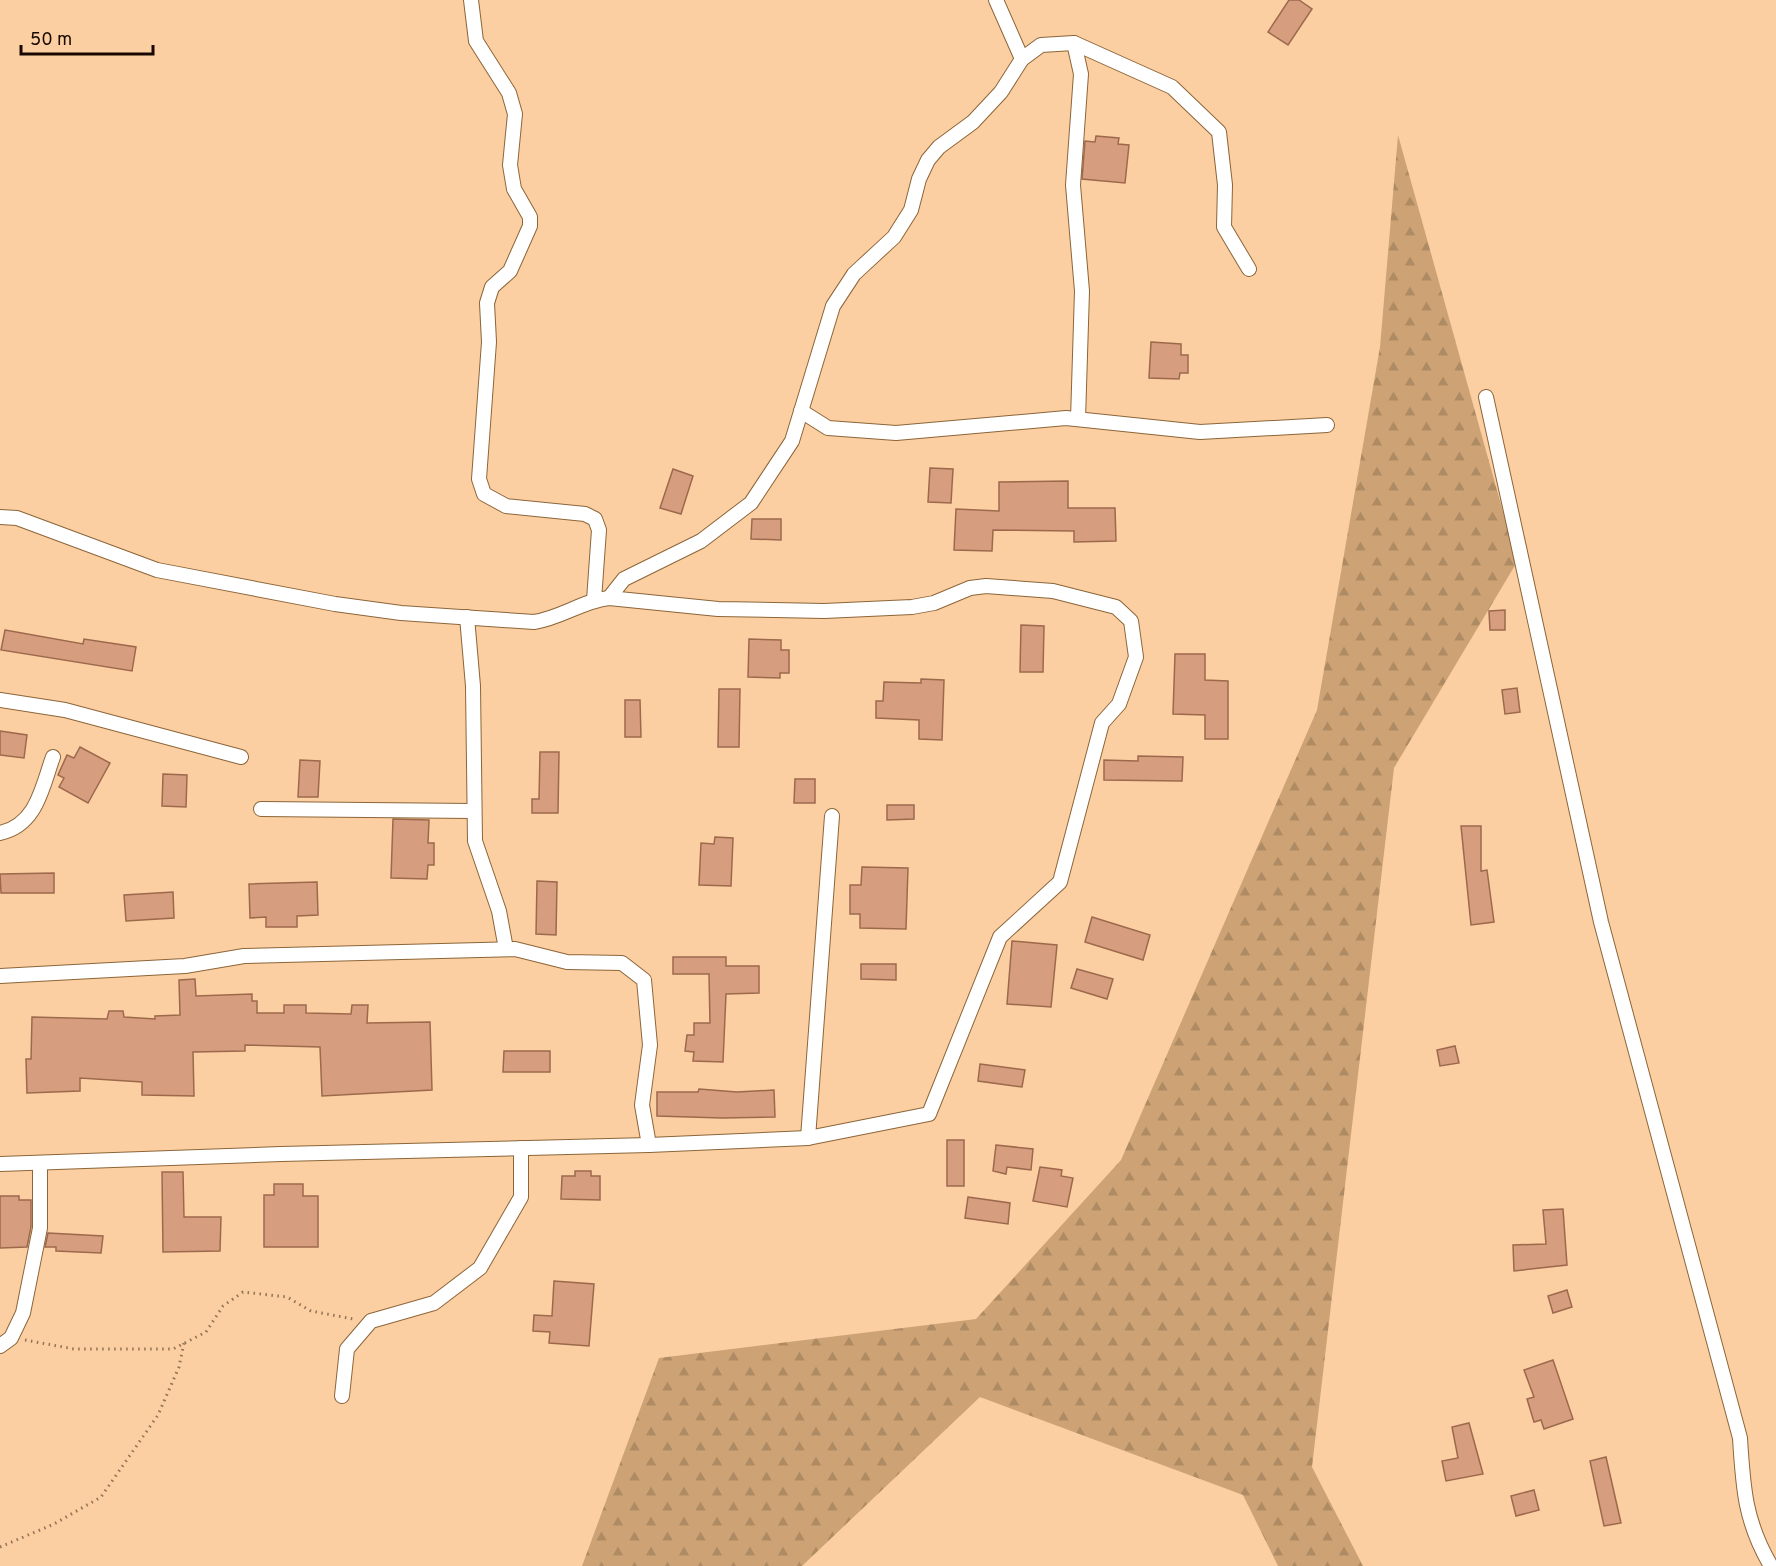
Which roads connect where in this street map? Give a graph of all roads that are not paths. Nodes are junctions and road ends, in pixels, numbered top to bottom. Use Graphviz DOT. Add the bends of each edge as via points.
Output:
graph roads {
  1 [pos="471,0"];
  2 [pos="996,0"];
  3 [pos="1074,43"];
  4 [pos="1022,59"];
  5 [pos="1250,269"];
  6 [pos="1486,397"];
  7 [pos="801,411"];
  8 [pos="1078,419"];
  9 [pos="1327,425"];
  10 [pos="0,517"];
  11 [pos="609,598"];
  12 [pos="594,600"];
  13 [pos="467,617"];
  14 [pos="0,700"];
  15 [pos="53,757"];
  16 [pos="241,757"];
  17 [pos="261,809"];
  18 [pos="473,811"];
  19 [pos="832,816"];
  20 [pos="0,833"];
  21 [pos="506,949"];
  22 [pos="0,976"];
  23 [pos="808,1138"];
  24 [pos="649,1145"];
  25 [pos="520,1148"];
  26 [pos="0,1164"];
  27 [pos="40,1164"];
  28 [pos="6,1342"];
  29 [pos="342,1396"];
  30 [pos="1771,1566"];
  1 -- 12 [label="street" via="476,40 509,93 515,114 511,173 514,189 530,217 530,226 510,271 492,287 487,303 489,342 479,479 484,494 506,506 585,514 596,519 599,530"];
  2 -- 4 [label="street"];
  3 -- 4 [label="street" via="1041,45"];
  3 -- 5 [label="street" via="1172,87 1219,132 1225,185 1224,227"];
  3 -- 8 [label="street" via="1081,74 1073,185 1082,291"];
  4 -- 7 [label="street" via="1001,92 928,160 918,179 911,210 894,237 848,282 833,306"];
  6 -- 30 [label="street" via="1601,921 1735,1417 1743,1497 1756,1540"];
  7 -- 8 [label="street" via="828,428 896,433"];
  7 -- 11 [label="street" via="792,441 751,503 701,541 624,579"];
  8 -- 9 [label="street" via="1200,432"];
  10 -- 13 [label="street" via="17,518 157,570 335,604 401,614"];
  11 -- 12 [label="street"];
  11 -- 23 [label="street" via="718,609 824,611 912,607 986,586 1053,591 1116,607 1131,621 1136,657 1119,704 1102,723 1060,882 1000,937 929,1114"];
  12 -- 13 [label="street" via="552,619 534,622"];
  13 -- 18 [label="street" via="473,686"];
  14 -- 16 [label="street" via="65,710"];
  15 -- 20 [label="street" via="33,814"];
  17 -- 18 [label="street"];
  18 -- 21 [label="street" via="475,841 499,911"];
  19 -- 23 [label="street"];
  21 -- 22 [label="street" via="244,956 185,966"];
  21 -- 24 [label="street" via="567,962 622,963 644,980 650,1045 642,1106"];
  23 -- 24 [label="street"];
  24 -- 25 [label="street"];
  25 -- 27 [label="street"];
  25 -- 29 [label="street" via="521,1197 480,1268 434,1303 371,1321 347,1349"];
  26 -- 27 [label="street"];
  27 -- 28 [label="street" via="40,1228 23,1313"];
}
